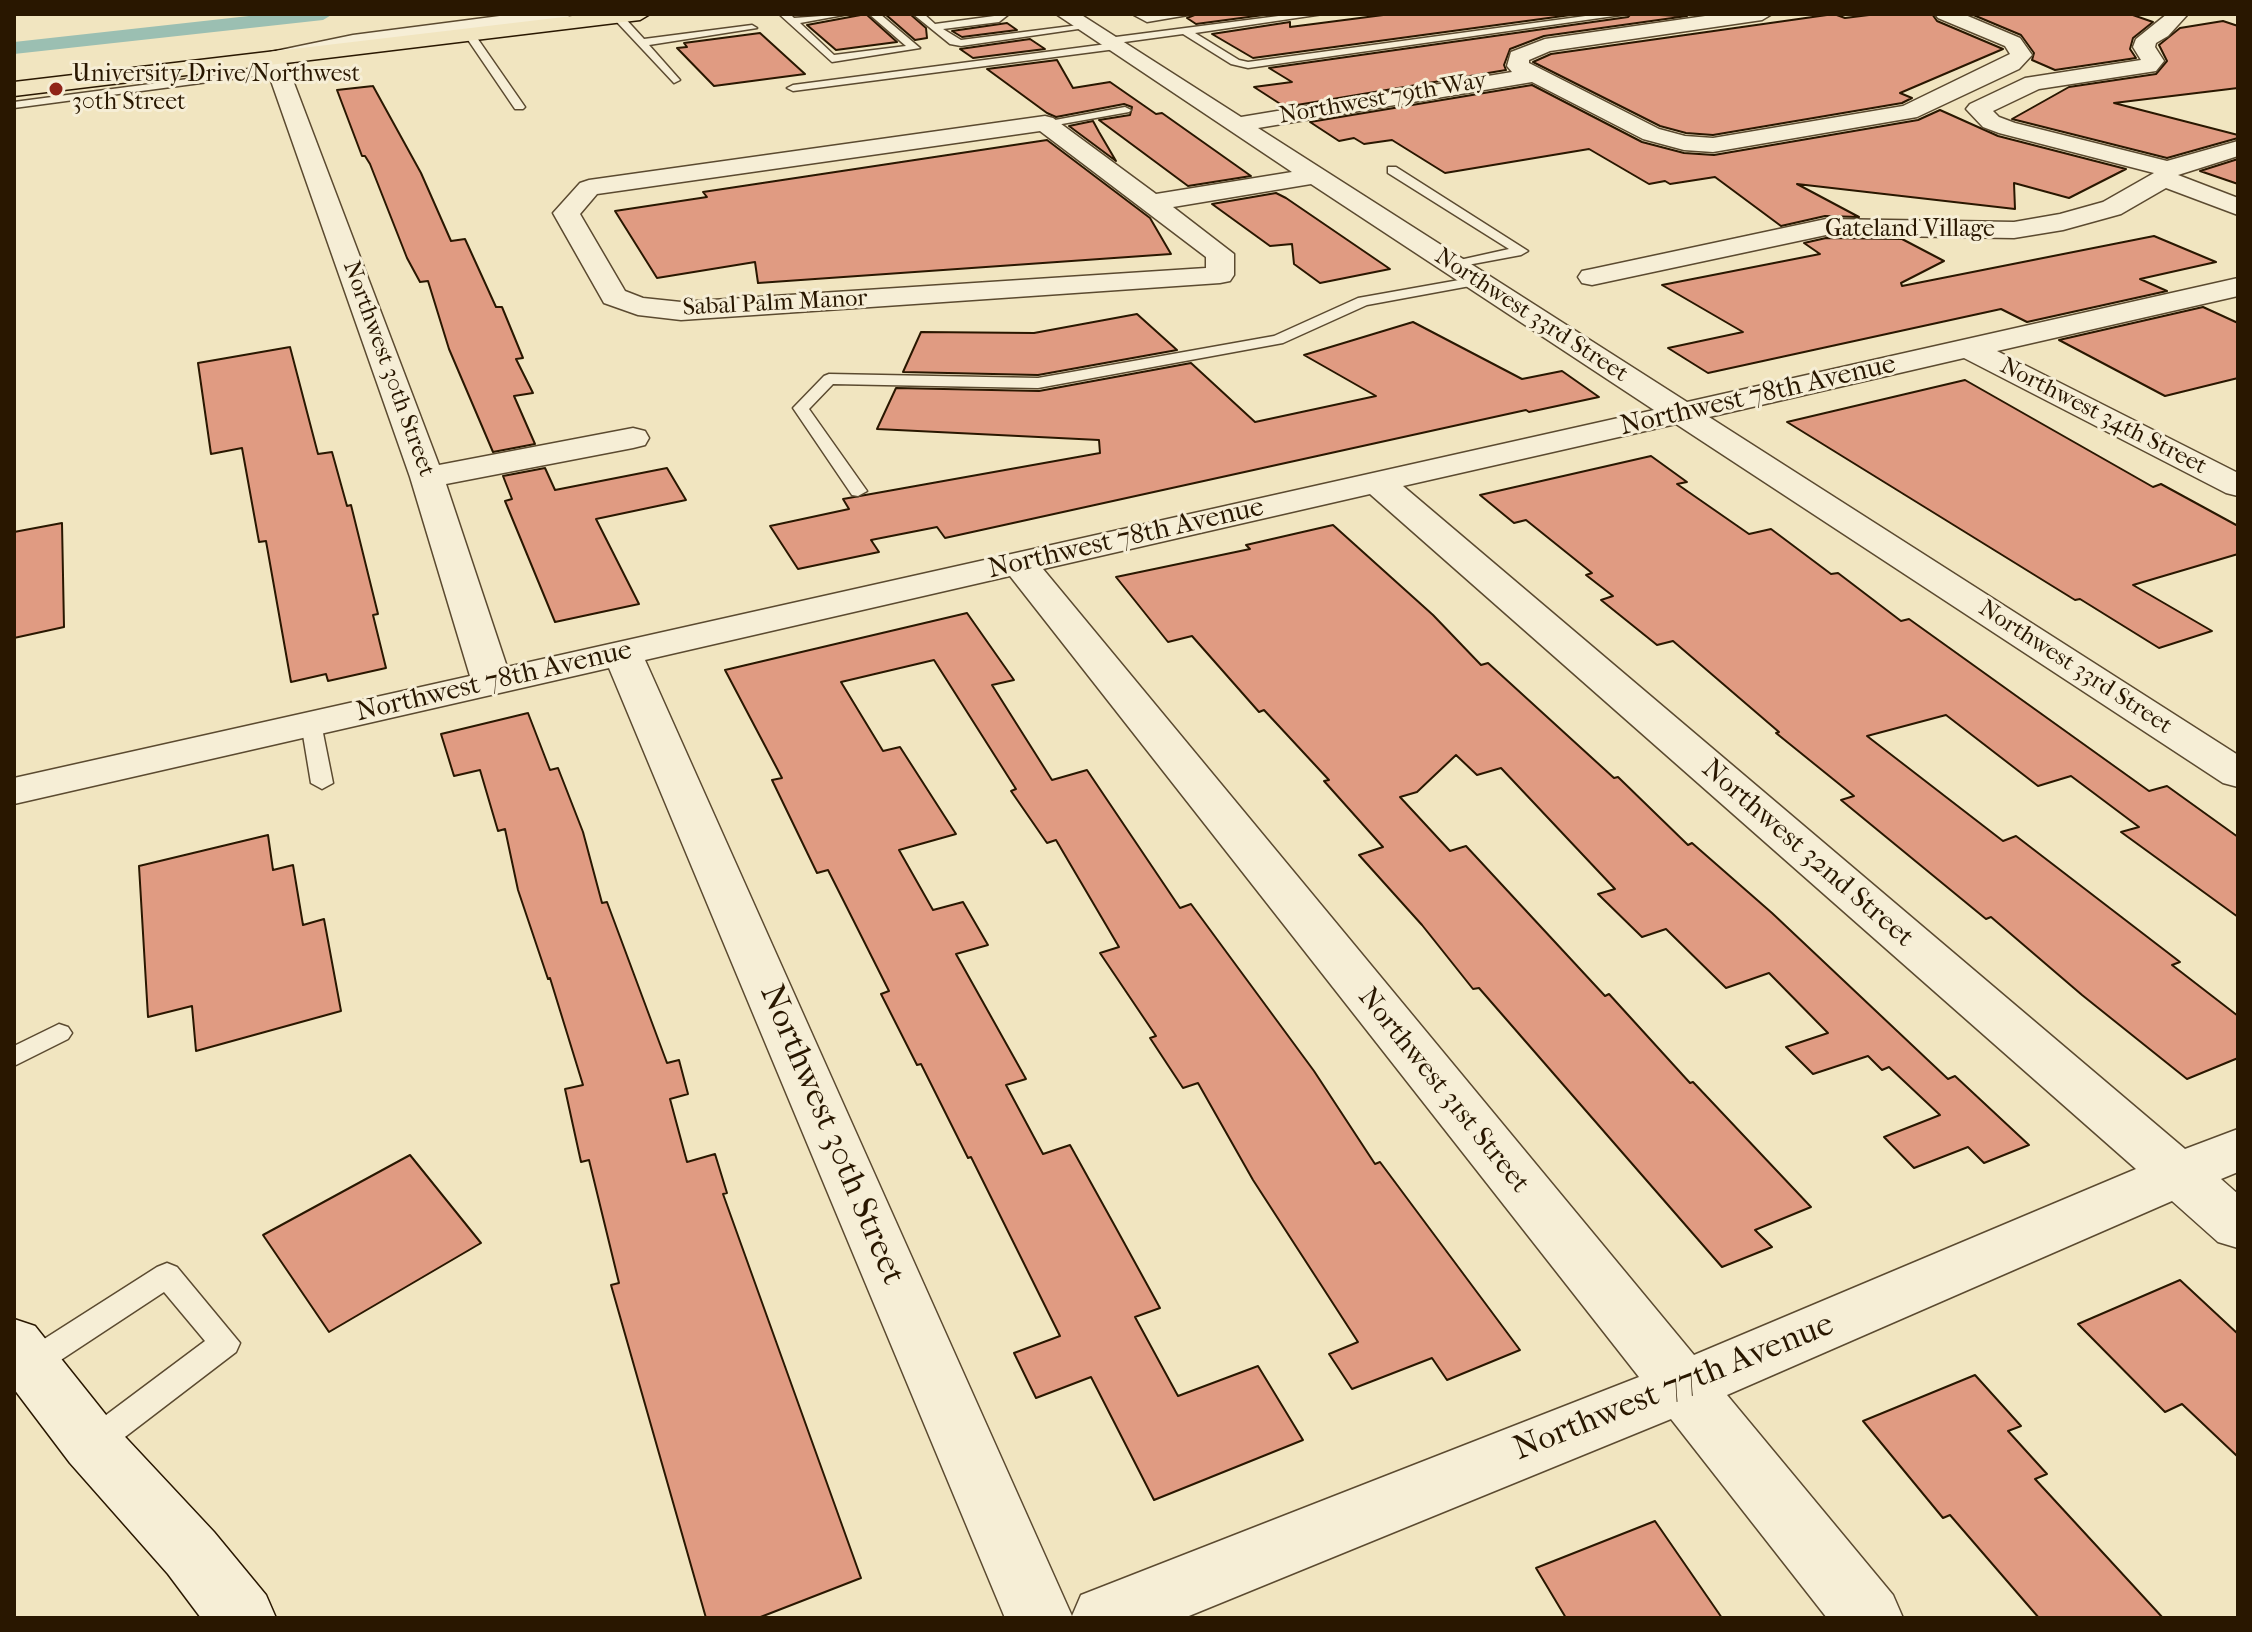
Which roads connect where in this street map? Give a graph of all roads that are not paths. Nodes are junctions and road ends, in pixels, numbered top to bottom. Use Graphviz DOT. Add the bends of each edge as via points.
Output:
graph roads {
  1 [pos="522,14"];
  2 [pos="563,14"];
  3 [pos="844,14"];
  4 [pos="874,14"];
  5 [pos="918,14"];
  6 [pos="1004,14"];
  7 [pos="1137,14"];
  8 [pos="1189,14"];
  9 [pos="1318,14"];
  10 [pos="1623,14"];
  11 [pos="1762,14"];
  12 [pos="1945,14"];
  13 [pos="2178,14"];
  14 [pos="629,15"];
  15 [pos="787,18"];
  16 [pos="933,27"];
  17 [pos="752,28"];
  18 [pos="1185,31"];
  19 [pos="1094,32"];
  20 [pos="469,34"];
  21 [pos="641,43"];
  22 [pos="239,47"];
  23 [pos="277,64"];
  24 [pos="1526,66"];
  25 [pos="14,73"];
  26 [pos="674,80"];
  27 [pos="14,82"];
  28 [pos="129,83"];
  29 [pos="793,88"];
  30 [pos="14,89"];
  31 [pos="14,105"];
  32 [pos="519,107"];
  33 [pos="1125,110"];
  34 [pos="1045,123"];
  35 [pos="1235,125"];
  36 [pos="2238,148"];
  37 [pos="1392,170"];
  38 [pos="2166,173"];
  39 [pos="1312,176"];
  40 [pos="1151,203"];
  41 [pos="2238,207"];
  42 [pos="1464,274"];
  43 [pos="1592,277"];
  44 [pos="2237,288"];
  45 [pos="1968,348"];
  46 [pos="1682,413"];
  47 [pos="633,438"];
  48 [pos="427,477"];
  49 [pos="1377,482"];
  50 [pos="2238,486"];
  51 [pos="858,491"];
  52 [pos="1019,563"];
  53 [pos="622,653"];
  54 [pos="492,682"];
  55 [pos="311,723"];
  56 [pos="2238,774"];
  57 [pos="322,783"];
  58 [pos="14,791"];
  59 [pos="59,1033"];
  60 [pos="14,1057"];
  61 [pos="2238,1149"];
  62 [pos="2178,1175"];
  63 [pos="2238,1226"];
  64 [pos="22,1354"];
  65 [pos="1682,1387"];
  66 [pos="92,1444"];
  67 [pos="242,1618"];
  68 [pos="1039,1618"];
  69 [pos="1105,1618"];
  70 [pos="1869,1618"];
  1 -- 22 [label="main road"];
  2 -- 23 [label="street" via="353,41"];
  3 -- 15 [label="lane"];
  4 -- 15 [label="lane" via="915,48 832,59"];
  5 -- 16 [label="lane"];
  6 -- 16 [label="lane" via="999,19"];
  7 -- 8 [label="lane" via="1147,19"];
  9 -- 18 [label="lane"];
  10 -- 18 [label="lane" via="1248,65"];
  11 -- 24 [label="street, Northwest 79th Way" via="1545,45"];
  12 -- 24 [label="street" via="2013,42 2021,55 1909,112 1713,145 1651,134"];
  13 -- 38 [label="street" via="2147,39 2144,47 2153,61 2148,66 2033,83 1978,109 2007,128"];
  14 -- 20 [label="main road"];
  14 -- 21 [label="lane"];
  16 -- 19 [label="lane" via="954,42 970,43"];
  17 -- 21 [label="lane"];
  18 -- 19 [label="lane"];
  19 -- 29 [label="lane"];
  19 -- 35 [label="street, Northwest 33rd Street"];
  20 -- 23 [label="main road"];
  20 -- 32 [label="lane"];
  21 -- 26 [label="lane"];
  22 -- 25 [label="main road"];
  22 -- 27 [label="main road" via="190,61"];
  23 -- 28 [label="main road"];
  23 -- 48 [label="street, Northwest 30th Street"];
  24 -- 35 [label="street, Northwest 79th Way"];
  28 -- 30 [label="main road"];
  28 -- 31 [label="lane"];
  33 -- 34 [label="lane"];
  34 -- 40 [label="street, Sabal Palm Manor"];
  34 -- 40 [label="street, Sabal Palm Manor" via="589,188 566,213 614,297 681,311 1220,275 1220,254"];
  35 -- 39 [label="street, Northwest 33rd Street"];
  36 -- 38 [label="street, Gateland Village"];
  37 -- 42 [label="lane" via="1521,251"];
  38 -- 41 [label="street"];
  38 -- 43 [label="street, Gateland Village" via="2112,208 2063,222 2014,230 1826,227"];
  39 -- 40 [label="street"];
  39 -- 42 [label="street, Northwest 33rd Street"];
  42 -- 46 [label="street, Northwest 33rd Street"];
  42 -- 51 [label="lane" via="1363,301 1278,340 1038,383 829,379 801,408"];
  44 -- 45 [label="street, Northwest 78th Avenue"];
  45 -- 46 [label="street, Northwest 78th Avenue"];
  45 -- 50 [label="street, Northwest 34th Street"];
  46 -- 49 [label="street, Northwest 78th Avenue"];
  46 -- 56 [label="street, Northwest 33rd Street"];
  47 -- 48 [label="street"];
  48 -- 54 [label="street, Northwest 30th Street"];
  49 -- 52 [label="street, Northwest 78th Avenue"];
  49 -- 62 [label="street, Northwest 32nd Street"];
  52 -- 53 [label="street, Northwest 78th Avenue"];
  52 -- 65 [label="street, Northwest 31st Street"];
  53 -- 54 [label="street, Northwest 78th Avenue"];
  53 -- 68 [label="street, Northwest 30th Street"];
  54 -- 55 [label="street, Northwest 78th Avenue"];
  55 -- 57 [label="lane"];
  55 -- 58 [label="street, Northwest 78th Avenue"];
  59 -- 60 [label="lane"];
  61 -- 62 [label="street, Northwest 77th Avenue"];
  62 -- 63 [label="street, Northwest 32nd Street"];
  62 -- 65 [label="street, Northwest 77th Avenue"];
  64 -- 66 [label="street"];
  64 -- 66 [label="lane" via="167,1275 225,1343"];
  65 -- 69 [label="street, Northwest 77th Avenue"];
  65 -- 70 [label="street, Northwest 31st Street"];
  66 -- 67 [label="street"];
}
